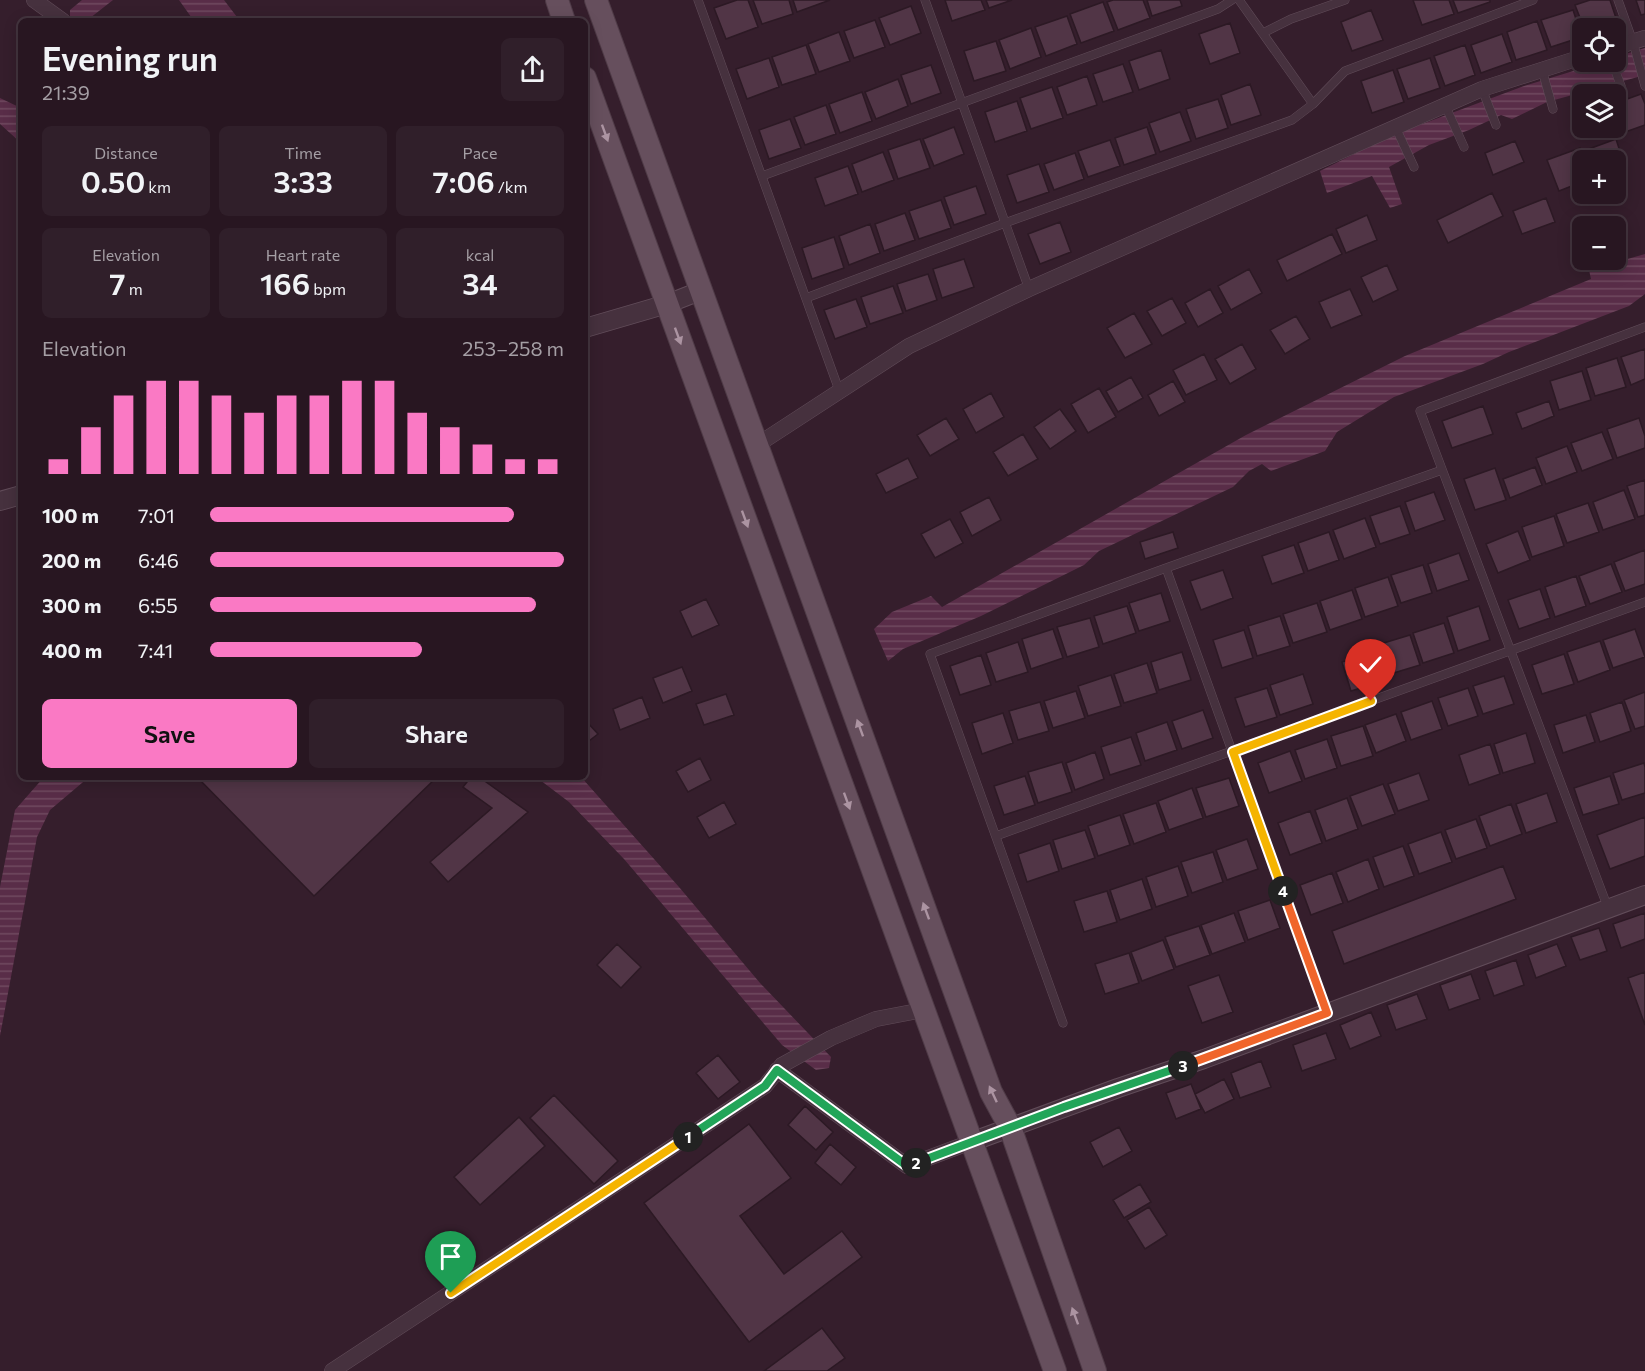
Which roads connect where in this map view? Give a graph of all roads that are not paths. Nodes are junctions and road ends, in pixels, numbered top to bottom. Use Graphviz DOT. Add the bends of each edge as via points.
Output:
graph roads {
  1 [pos="34,0"];
  2 [pos="557,0"];
  3 [pos="596,0"];
  4 [pos="698,0"];
  5 [pos="925,0"];
  6 [pos="1232,0"];
  7 [pos="1239,0"];
  8 [pos="1345,0"];
  9 [pos="1533,0"];
  10 [pos="1618,0"];
  11 [pos="59,18"];
  12 [pos="563,18"];
  13 [pos="1263,33"];
  14 [pos="1639,40"];
  15 [pos="1572,60"];
  16 [pos="1542,70"];
  17 [pos="588,86"];
  18 [pos="1645,86"];
  19 [pos="1482,88"];
  20 [pos="962,102"];
  21 [pos="1313,104"];
  22 [pos="1444,105"];
  23 [pos="1553,109"];
  24 [pos="1496,125"];
  25 [pos="1395,126"];
  26 [pos="1464,147"];
  27 [pos="1414,167"];
  28 [pos="762,176"];
  29 [pos="1005,223"];
  30 [pos="1029,289"];
  31 [pos="700,291"];
  32 [pos="806,298"];
  33 [pos="667,304"];
  34 [pos="588,327"];
  35 [pos="1645,327"];
  36 [pos="839,390"];
  37 [pos="757,445"];
  38 [pos="1442,470"];
  39 [pos="18,496"];
  40 [pos="0,501"];
  41 [pos="1166,568"];
  42 [pos="1645,602"];
  43 [pos="1510,651"];
  44 [pos="1233,752"];
  45 [pos="996,836"];
  46 [pos="1645,895"];
  47 [pos="1608,908"];
  48 [pos="922,1010"];
  49 [pos="1327,1013"];
  50 [pos="1063,1023"];
  51 [pos="777,1070"];
  52 [pos="1010,1127"];
  53 [pos="971,1142"];
  54 [pos="332,1371"];
  55 [pos="1055,1371"];
  56 [pos="1095,1371"];
  1 -- 11 [label="street"];
  2 -- 12 [label="main road"];
  3 -- 31 [label="main road"];
  4 -- 28 [label="lane"];
  5 -- 20 [label="lane"];
  6 -- 20 [label="lane" via="1218,9"];
  7 -- 13 [label="lane"];
  8 -- 13 [label="lane"];
  9 -- 21 [label="lane" via="1345,70"];
  10 -- 14 [label="lane"];
  13 -- 21 [label="lane"];
  14 -- 18 [label="lane"];
  15 -- 16 [label="street"];
  16 -- 19 [label="street"];
  16 -- 23 [label="lane"];
  17 -- 33 [label="main road, one-way"];
  19 -- 22 [label="street"];
  19 -- 24 [label="lane"];
  20 -- 28 [label="lane"];
  20 -- 29 [label="lane"];
  21 -- 29 [label="lane" via="1292,120"];
  22 -- 25 [label="street"];
  22 -- 26 [label="lane"];
  25 -- 27 [label="lane"];
  25 -- 30 [label="street"];
  28 -- 32 [label="lane"];
  29 -- 30 [label="lane"];
  29 -- 32 [label="lane"];
  30 -- 36 [label="street" via="909,346"];
  31 -- 33 [label="street"];
  31 -- 37 [label="main road"];
  32 -- 36 [label="lane"];
  33 -- 34 [label="street"];
  33 -- 48 [label="main road, one-way"];
  35 -- 38 [label="lane" via="1420,411"];
  36 -- 37 [label="street"];
  52 -- 37 [label="main road, one-way" via="991,1092"];
  38 -- 41 [label="lane"];
  38 -- 43 [label="lane"];
  39 -- 40 [label="street"];
  41 -- 44 [label="lane"];
  41 -- 45 [label="lane" via="930,654"];
  42 -- 43 [label="lane"];
  43 -- 44 [label="lane"];
  43 -- 47 [label="lane"];
  44 -- 45 [label="lane"];
  44 -- 49 [label="lane"];
  45 -- 50 [label="lane"];
  46 -- 47 [label="street"];
  47 -- 49 [label="street"];
  48 -- 51 [label="street" via="876,1019 831,1038"];
  48 -- 53 [label="main road"];
  49 -- 52 [label="street"];
  51 -- 53 [label="street" via="907,1166"];
  51 -- 54 [label="street" via="765,1086"];
  52 -- 53 [label="street"];
  56 -- 52 [label="main road, one-way"];
  53 -- 55 [label="main road"];
}
